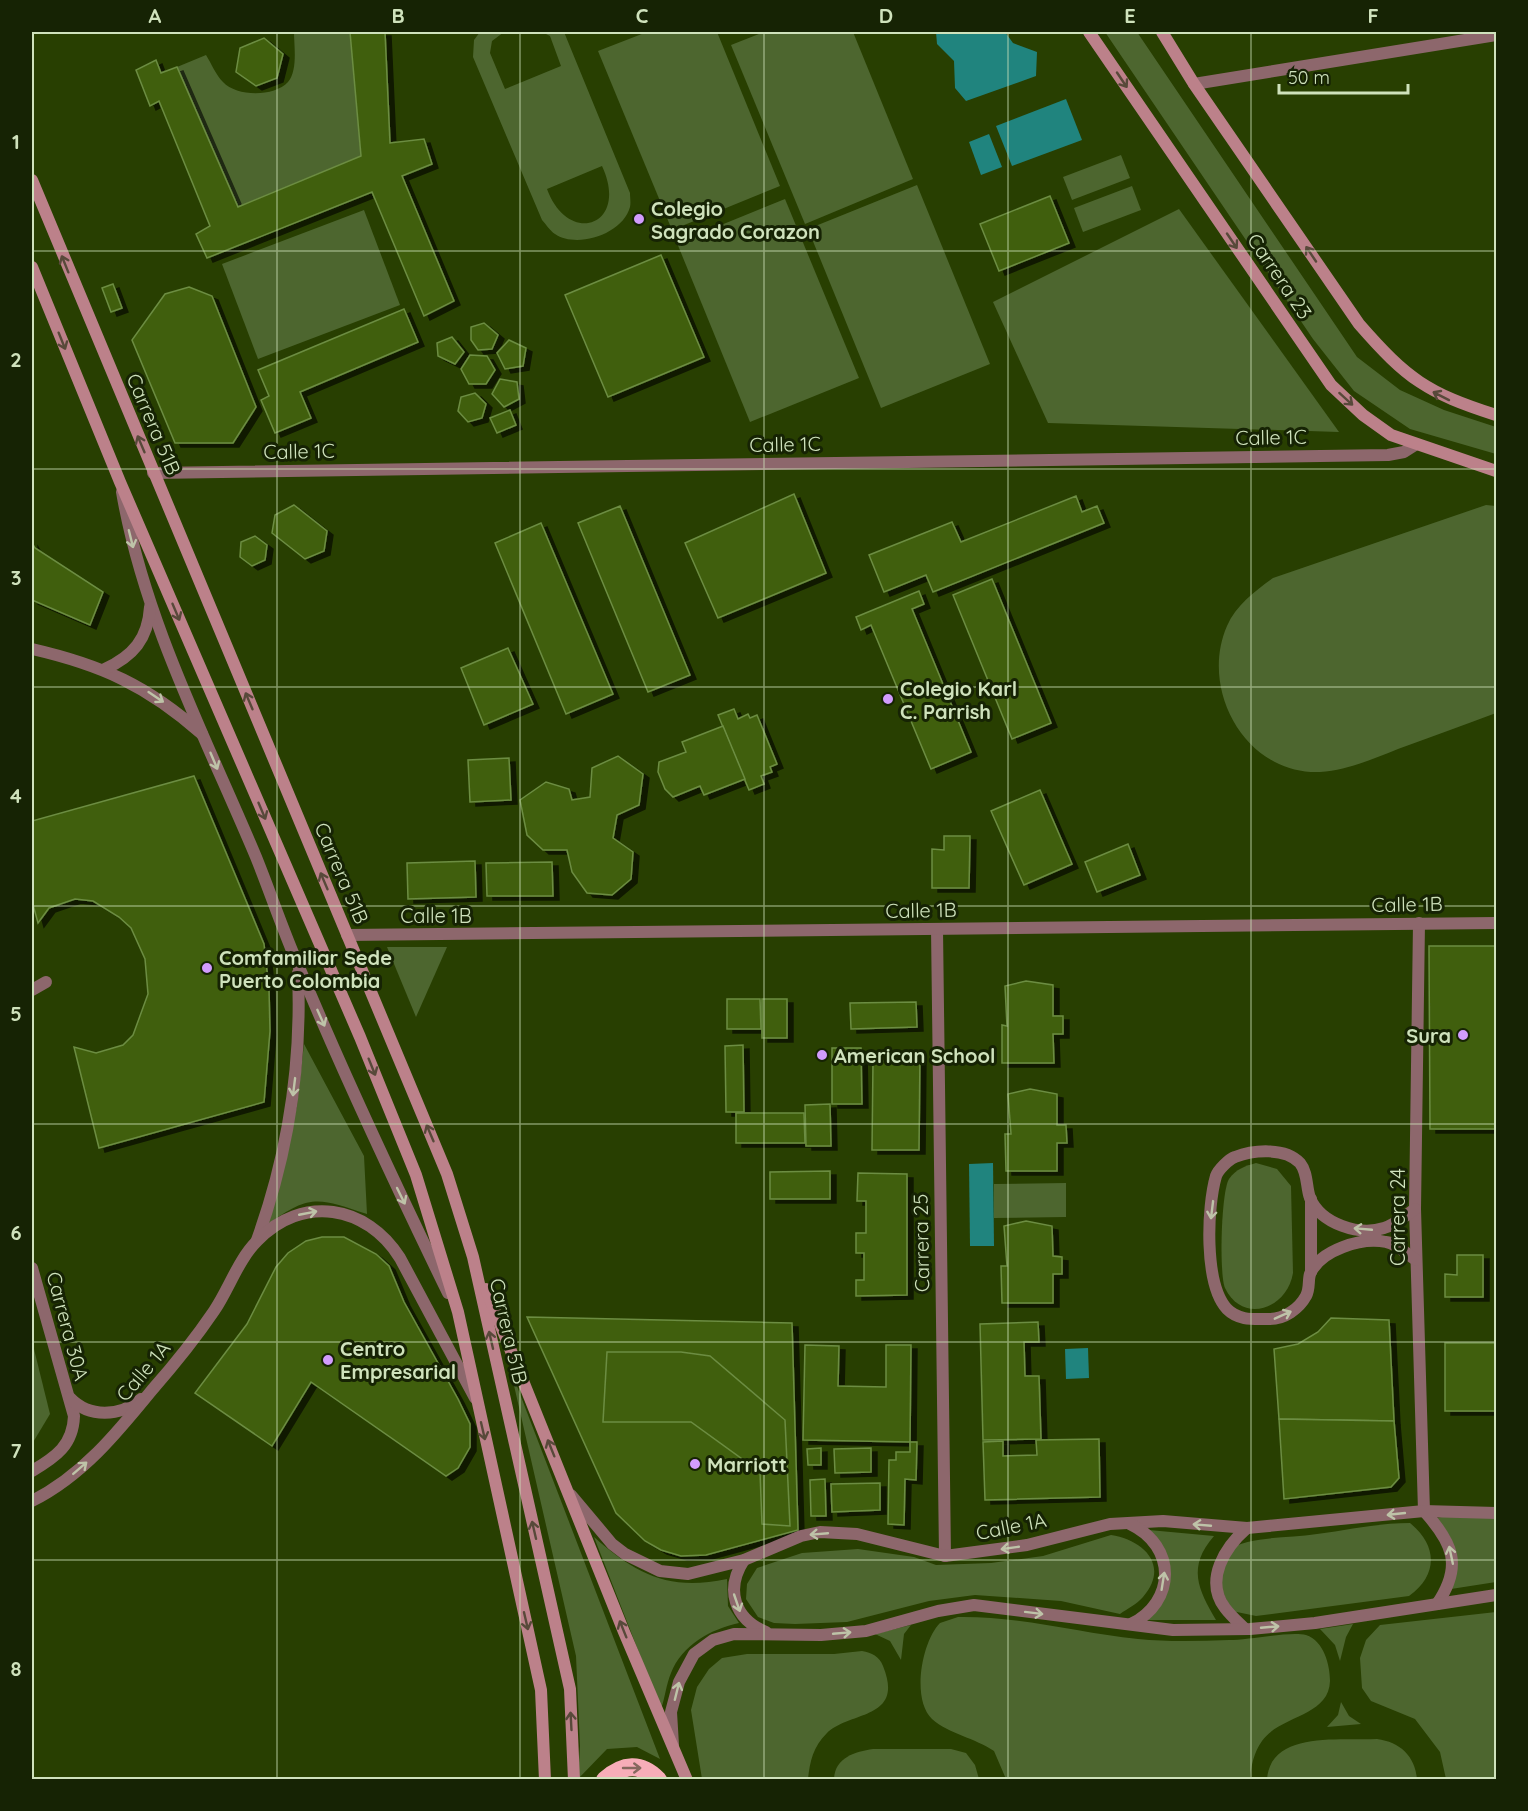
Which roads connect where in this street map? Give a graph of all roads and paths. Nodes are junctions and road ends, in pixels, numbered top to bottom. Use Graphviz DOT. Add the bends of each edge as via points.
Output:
graph roads {
  1 [pos="1089,32"];
  2 [pos="1162,32"];
  3 [pos="1497,36"];
  4 [pos="1194,84"];
  5 [pos="32,180"];
  6 [pos="32,267"];
  7 [pos="1497,415"];
  8 [pos="1415,445"];
  9 [pos="1497,471"];
  10 [pos="153,473"];
  11 [pos="120,482"];
  12 [pos="150,603"];
  13 [pos="32,649"];
  14 [pos="105,669"];
  15 [pos="204,737"];
  16 [pos="1419,923"];
  17 [pos="1497,923"];
  18 [pos="937,929"];
  19 [pos="347,935"];
  20 [pos="298,966"];
  21 [pos="46,982"];
  22 [pos="32,990"];
  23 [pos="1311,1198"];
  24 [pos="1416,1209"];
  25 [pos="257,1240"];
  26 [pos="473,1257"];
  27 [pos="1416,1260"];
  28 [pos="32,1268"];
  29 [pos="1311,1272"];
  30 [pos="458,1312"];
  31 [pos="156,1386"];
  32 [pos="67,1395"];
  33 [pos="476,1400"];
  34 [pos="32,1471"];
  35 [pos="570,1495"];
  36 [pos="32,1500"];
  37 [pos="1424,1511"];
  38 [pos="1497,1513"];
  39 [pos="1127,1523"];
  40 [pos="1247,1528"];
  41 [pos="945,1556"];
  42 [pos="744,1560"];
  43 [pos="1497,1595"];
  44 [pos="1437,1604"];
  45 [pos="1130,1625"];
  46 [pos="1245,1629"];
  47 [pos="767,1633"];
  48 [pos="673,1749"];
  49 [pos="545,1779"];
  50 [pos="574,1779"];
  51 [pos="605,1779"];
  52 [pos="658,1779"];
  53 [pos="687,1779"];
  1 -- 8 [label="main road, Carrera 23, one-way" via="1330,385 1391,435"];
  2 -- 4 [label="main road, Carrera 23"];
  3 -- 4 [label="street"];
  7 -- 4 [label="main road, Carrera 23, one-way" via="1450,401 1422,386 1391,360 1359,324"];
  10 -- 5 [label="main road, Carrera 51B, one-way"];
  6 -- 11 [label="main road, one-way"];
  8 -- 9 [label="main road, Carrera 23"];
  8 -- 10 [label="street, Calle 1C" via="1388,455"];
  19 -- 10 [label="main road, Carrera 51B, one-way"];
  11 -- 12 [label="street, one-way" via="130,538"];
  11 -- 30 [label="main road, one-way" via="360,1037 416,1175"];
  12 -- 14 [label="street" via="148,625 140,645 124,660"];
  12 -- 15 [label="street"];
  13 -- 14 [label="street"];
  14 -- 15 [label="street, one-way" via="174,710"];
  15 -- 20 [label="street, one-way"];
  16 -- 17 [label="street, Calle 1B"];
  16 -- 18 [label="street, Calle 1B"];
  16 -- 24 [label="street, Carrera 24"];
  18 -- 19 [label="street, Calle 1B"];
  18 -- 41 [label="street, Carrera 25"];
  26 -- 19 [label="main road, Carrera 51B, one-way" via="447,1174"];
  20 -- 25 [label="street, one-way" via="298,1042 291,1109 280,1168"];
  20 -- 30 [label="street, one-way" via="378,1149"];
  21 -- 22 [label="street"];
  24 -- 23 [label="street, one-way" via="1386,1228 1365,1231 1324,1217"];
  23 -- 29 [label="street"];
  23 -- 29 [label="street, one-way" via="1306,1176 1299,1163 1289,1157 1279,1152 1254,1152 1232,1158 1216,1174 1209,1240 1218,1296 1228,1310 1245,1320 1278,1319 1296,1309 1307,1295"];
  24 -- 27 [label="street, Carrera 24"];
  25 -- 31 [label="street, Calle 1A" via="213,1312"];
  25 -- 33 [label="street, one-way" via="280,1223 313,1212 344,1214 374,1228 400,1258"];
  35 -- 26 [label="main road, one-way"];
  50 -- 26 [label="main road, Carrera 51B, one-way" via="570,1689"];
  27 -- 29 [label="street" via="1388,1242 1364,1241 1341,1246"];
  27 -- 37 [label="street, Carrera 24"];
  28 -- 32 [label="street, Carrera 30A"];
  30 -- 33 [label="main road"];
  31 -- 32 [label="street, Carrera 30A" via="136,1403 107,1413 81,1407"];
  36 -- 31 [label="street, Calle 1A, one-way" via="78,1470"];
  32 -- 34 [label="street, Carrera 30A" via="74,1416 71,1437 58,1454"];
  33 -- 49 [label="main road, one-way" via="541,1690"];
  35 -- 42 [label="street, Calle 1A" via="612,1544 660,1571 688,1574"];
  48 -- 35 [label="main road, one-way"];
  37 -- 38 [label="street, Calle 1A"];
  37 -- 40 [label="street, Calle 1A, one-way"];
  44 -- 37 [label="street, one-way" via="1451,1579 1453,1564 1449,1546"];
  40 -- 39 [label="street, Calle 1A, one-way" via="1163,1521"];
  39 -- 41 [label="street, Calle 1A, one-way" via="1027,1545"];
  45 -- 39 [label="street, one-way" via="1157,1605 1165,1572 1163,1555 1155,1542 1143,1530"];
  40 -- 46 [label="street" via="1222,1556 1216,1584 1224,1606"];
  41 -- 42 [label="street, Calle 1A, one-way" via="857,1534 820,1532"];
  42 -- 47 [label="street, one-way" via="734,1580 736,1605 754,1627"];
  43 -- 44 [label="street"];
  46 -- 44 [label="street, one-way" via="1315,1623"];
  45 -- 46 [label="street" via="1173,1630"];
  47 -- 45 [label="street, one-way" via="821,1635 866,1631 974,1605"];
  48 -- 47 [label="street, one-way" via="671,1712 679,1682 694,1654 713,1640 734,1634"];
  48 -- 53 [label="main road"];
  51 -- 52 [label="highway, one-way" via="629,1767 644,1769"];
}
